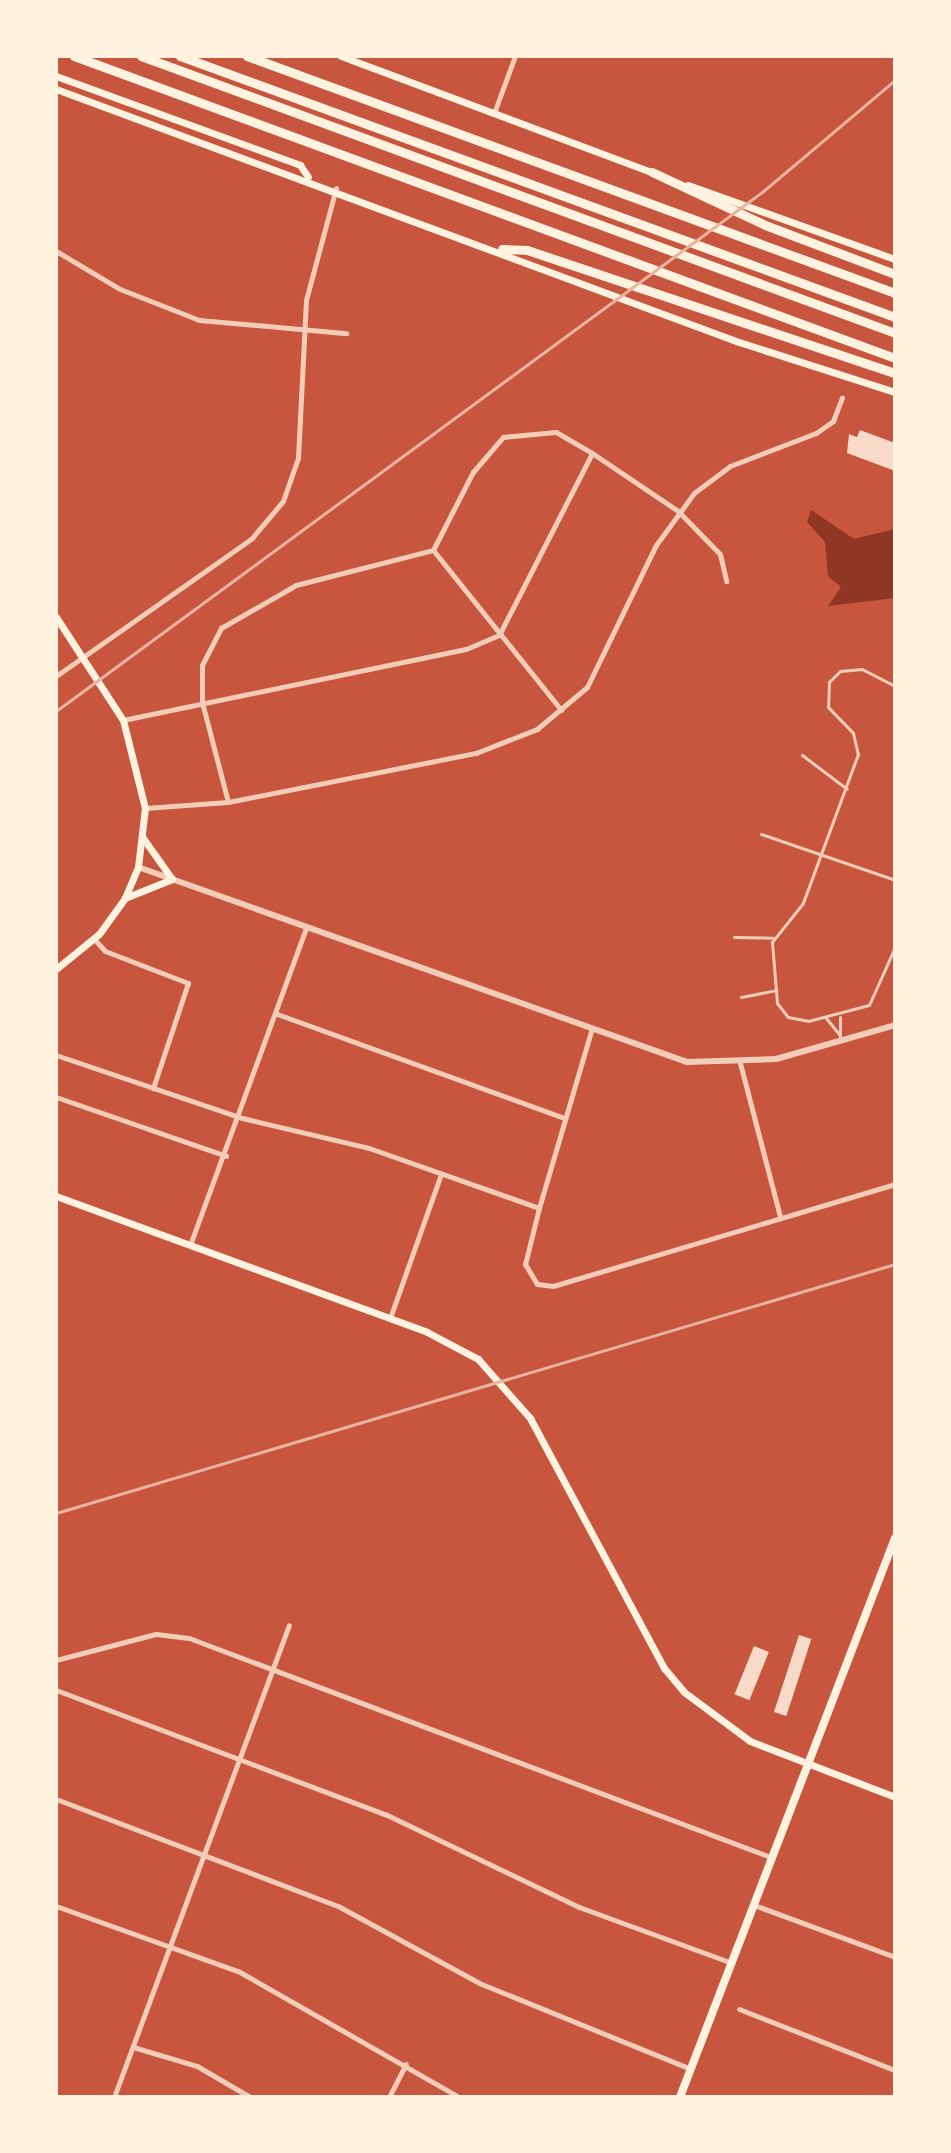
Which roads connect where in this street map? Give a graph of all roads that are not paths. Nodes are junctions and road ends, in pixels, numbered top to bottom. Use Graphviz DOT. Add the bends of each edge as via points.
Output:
graph roads {
  1 [pos="74,56"];
  2 [pos="141,56"];
  3 [pos="180,56"];
  4 [pos="247,56"];
  5 [pos="341,56"];
  6 [pos="515,56"];
  7 [pos="56,76"];
  8 [pos="56,89"];
  9 [pos="494,113"];
  10 [pos="652,172"];
  11 [pos="308,178"];
  12 [pos="336,188"];
  13 [pos="502,249"];
  14 [pos="56,251"];
  15 [pos="895,259"];
  16 [pos="895,274"];
  17 [pos="895,293"];
  18 [pos="895,317"];
  19 [pos="303,331"];
  20 [pos="346,333"];
  21 [pos="895,333"];
  22 [pos="895,358"];
  23 [pos="895,373"];
  24 [pos="895,392"];
  25 [pos="842,398"];
  26 [pos="592,453"];
  27 [pos="678,511"];
  28 [pos="433,550"];
  29 [pos="726,581"];
  30 [pos="56,617"];
  31 [pos="499,635"];
  32 [pos="83,657"];
  33 [pos="56,676"];
  34 [pos="895,686"];
  35 [pos="202,702"];
  36 [pos="561,710"];
  37 [pos="123,720"];
  38 [pos="802,755"];
  39 [pos="847,789"];
  40 [pos="228,802"];
  41 [pos="145,808"];
  42 [pos="761,834"];
  43 [pos="143,838"];
  44 [pos="822,855"];
  45 [pos="138,867"];
  46 [pos="172,879"];
  47 [pos="895,880"];
  48 [pos="125,898"];
  49 [pos="306,928"];
  50 [pos="734,937"];
  51 [pos="773,938"];
  52 [pos="94,939"];
  53 [pos="895,947"];
  54 [pos="56,969"];
  55 [pos="776,990"];
  56 [pos="741,997"];
  57 [pos="277,1014"];
  58 [pos="840,1015"];
  59 [pos="826,1018"];
  60 [pos="895,1025"];
  61 [pos="591,1031"];
  62 [pos="840,1038"];
  63 [pos="56,1055"];
  64 [pos="740,1063"];
  65 [pos="153,1088"];
  66 [pos="56,1097"];
  67 [pos="562,1117"];
  68 [pos="242,1118"];
  69 [pos="226,1156"];
  70 [pos="441,1174"];
  71 [pos="895,1184"];
  72 [pos="56,1196"];
  73 [pos="539,1208"];
  74 [pos="781,1217"];
  75 [pos="190,1245"];
  76 [pos="390,1318"];
  77 [pos="895,1538"];
  78 [pos="289,1625"];
  79 [pos="56,1660"];
  80 [pos="275,1667"];
  81 [pos="56,1690"];
  82 [pos="239,1763"];
  83 [pos="808,1764"];
  84 [pos="895,1797"];
  85 [pos="56,1799"];
  86 [pos="205,1855"];
  87 [pos="773,1858"];
  88 [pos="754,1905"];
  89 [pos="56,1906"];
  90 [pos="170,1946"];
  91 [pos="895,1957"];
  92 [pos="732,1963"];
  93 [pos="739,2009"];
  94 [pos="133,2047"];
  95 [pos="406,2064"];
  96 [pos="691,2069"];
  97 [pos="895,2070"];
  98 [pos="114,2097"];
  99 [pos="250,2097"];
  100 [pos="389,2097"];
  101 [pos="459,2097"];
  102 [pos="680,2097"];
  1 -- 22 [label="highway"];
  2 -- 21 [label="highway"];
  3 -- 18 [label="highway"];
  4 -- 17 [label="highway"];
  5 -- 9 [label="main road"];
  6 -- 9 [label="street"];
  7 -- 11 [label="main road" via="300,165"];
  8 -- 11 [label="main road"];
  9 -- 10 [label="main road"];
  10 -- 15 [label="main road"];
  10 -- 16 [label="highway" via="765,225"];
  11 -- 12 [label="main road"];
  12 -- 13 [label="main road"];
  12 -- 19 [label="street" via="311,269"];
  13 -- 23 [label="highway" via="527,250"];
  13 -- 24 [label="main road" via="679,321"];
  14 -- 19 [label="street" via="176,314"];
  19 -- 20 [label="street"];
  19 -- 32 [label="street" via="298,458 270,520"];
  25 -- 27 [label="street" via="833,421 816,433 730,466"];
  26 -- 27 [label="street"];
  26 -- 28 [label="street" via="556,432 503,437 473,472"];
  26 -- 31 [label="street"];
  27 -- 29 [label="street" via="720,554"];
  27 -- 36 [label="street" via="606,657"];
  28 -- 31 [label="street"];
  28 -- 35 [label="street" via="296,585 239,615 209,645"];
  30 -- 32 [label="main road"];
  31 -- 35 [label="street" via="466,649"];
  31 -- 36 [label="street"];
  32 -- 33 [label="street"];
  32 -- 37 [label="main road"];
  34 -- 39 [label="lane" via="862,669 840,671 829,682 828,707 857,740"];
  35 -- 37 [label="street"];
  35 -- 40 [label="street"];
  36 -- 40 [label="street" via="537,729 476,753"];
  37 -- 41 [label="main road"];
  38 -- 39 [label="lane"];
  39 -- 44 [label="lane"];
  40 -- 41 [label="street"];
  41 -- 43 [label="main road"];
  42 -- 44 [label="lane"];
  43 -- 45 [label="main road"];
  43 -- 46 [label="main road"];
  44 -- 47 [label="lane"];
  44 -- 51 [label="lane" via="803,903"];
  45 -- 46 [label="street"];
  45 -- 48 [label="main road"];
  46 -- 48 [label="main road"];
  46 -- 49 [label="street"];
  48 -- 52 [label="main road"];
  49 -- 57 [label="street"];
  49 -- 61 [label="street"];
  50 -- 51 [label="lane"];
  51 -- 55 [label="lane"];
  52 -- 54 [label="main road"];
  52 -- 65 [label="street" via="105,951 188,983"];
  53 -- 58 [label="lane" via="874,999"];
  55 -- 56 [label="lane"];
  55 -- 59 [label="lane" via="788,1017"];
  57 -- 67 [label="street"];
  57 -- 68 [label="street"];
  58 -- 59 [label="lane"];
  58 -- 62 [label="lane"];
  59 -- 62 [label="lane"];
  60 -- 62 [label="street"];
  61 -- 64 [label="street" via="687,1062"];
  61 -- 67 [label="street"];
  62 -- 64 [label="street"];
  63 -- 65 [label="street"];
  64 -- 74 [label="street"];
  65 -- 68 [label="street"];
  66 -- 69 [label="street"];
  67 -- 73 [label="street"];
  68 -- 69 [label="street"];
  68 -- 70 [label="street"];
  69 -- 75 [label="street"];
  70 -- 73 [label="street"];
  70 -- 76 [label="street"];
  71 -- 74 [label="street"];
  72 -- 75 [label="main road"];
  73 -- 74 [label="street" via="526,1275 553,1286"];
  75 -- 76 [label="main road"];
  76 -- 83 [label="main road" via="452,1343 500,1379 684,1692 740,1735"];
  77 -- 83 [label="main road"];
  78 -- 80 [label="street"];
  79 -- 80 [label="street" via="164,1633"];
  80 -- 82 [label="street"];
  80 -- 87 [label="street"];
  81 -- 82 [label="street"];
  82 -- 86 [label="street"];
  82 -- 92 [label="street" via="385,1814 579,1907"];
  83 -- 84 [label="main road"];
  83 -- 87 [label="main road"];
  85 -- 86 [label="street"];
  86 -- 90 [label="street"];
  86 -- 96 [label="street" via="338,1906 564,2021"];
  87 -- 88 [label="main road"];
  88 -- 91 [label="street"];
  88 -- 92 [label="main road"];
  89 -- 90 [label="street"];
  90 -- 94 [label="street"];
  90 -- 95 [label="street" via="271,1987"];
  92 -- 96 [label="main road"];
  93 -- 97 [label="street"];
  94 -- 98 [label="street"];
  94 -- 99 [label="street" via="197,2066"];
  95 -- 100 [label="street"];
  95 -- 101 [label="street"];
  96 -- 102 [label="main road"];
}
